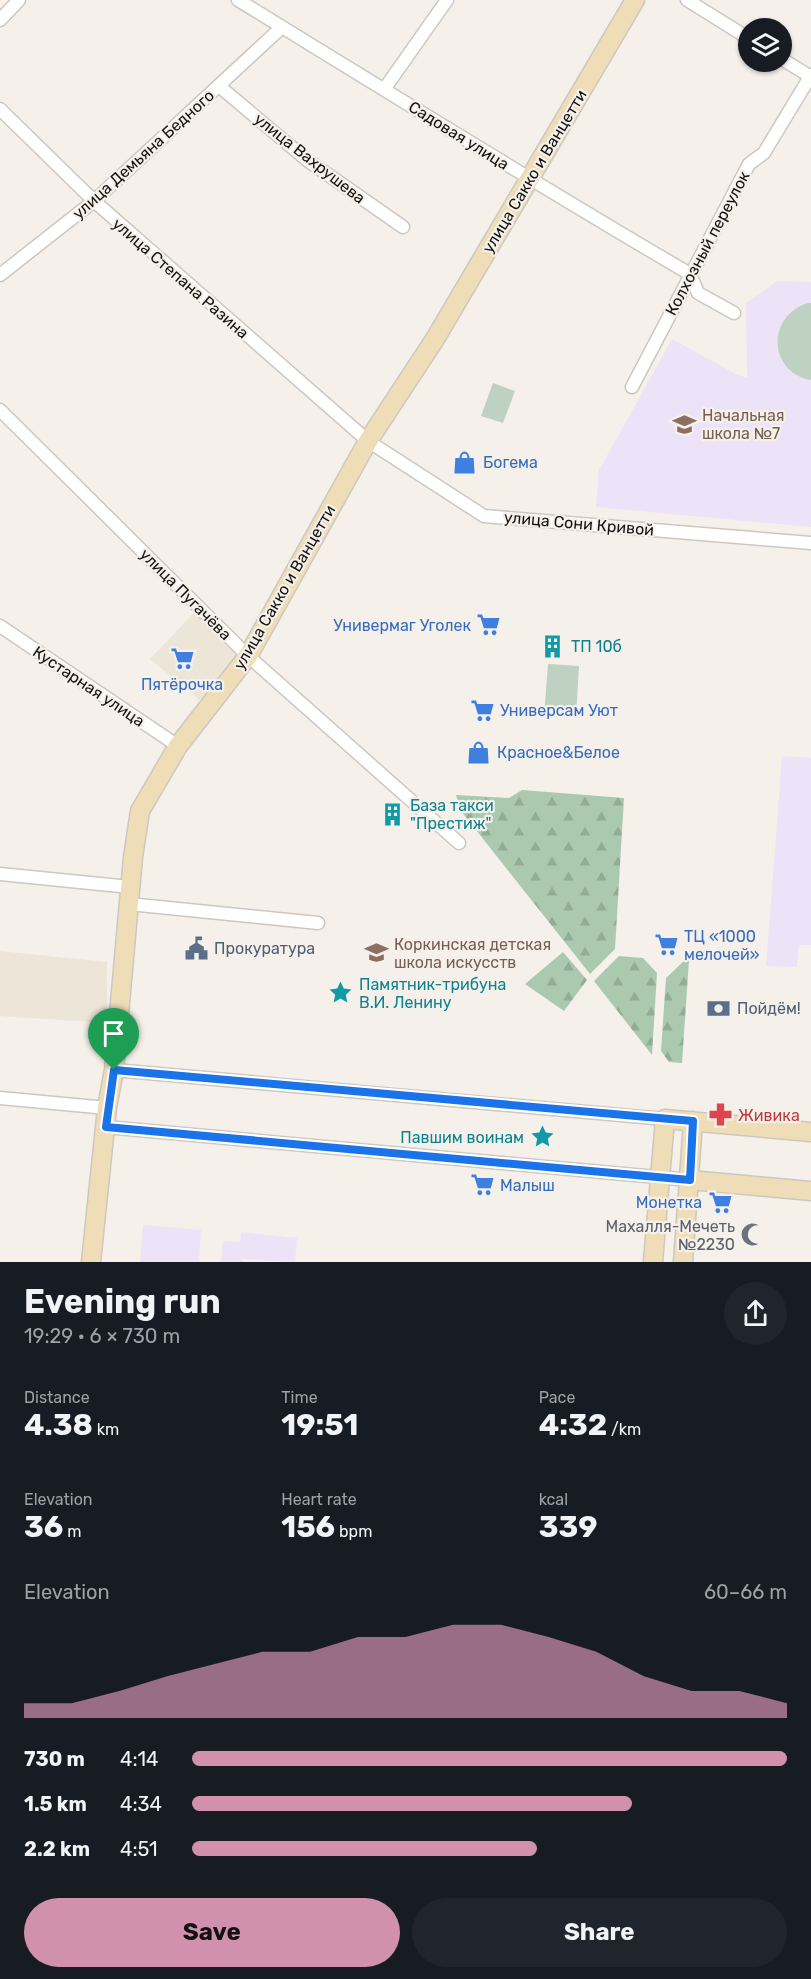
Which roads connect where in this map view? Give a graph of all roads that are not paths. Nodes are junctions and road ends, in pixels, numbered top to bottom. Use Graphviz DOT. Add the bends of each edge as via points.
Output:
graph roads {
  1 [pos="19,0"];
  2 [pos="238,0"];
  3 [pos="447,0"];
  4 [pos="635,0"];
  5 [pos="687,0"];
  6 [pos="0,20"];
  7 [pos="282,27"];
  8 [pos="738,32"];
  9 [pos="792,65"];
  10 [pos="811,76"];
  11 [pos="219,86"];
  12 [pos="385,88"];
  13 [pos="0,109"];
  14 [pos="529,179"];
  15 [pos="94,201"];
  16 [pos="403,227"];
  17 [pos="690,274"];
  18 [pos="0,275"];
  19 [pos="735,313"];
  20 [pos="632,387"];
  21 [pos="0,410"];
  22 [pos="368,441"];
  23 [pos="811,543"];
  24 [pos="0,626"];
  25 [pos="248,656"];
  26 [pos="178,746"];
  27 [pos="459,843"];
  28 [pos="0,874"];
  29 [pos="130,896"];
  30 [pos="318,923"];
  31 [pos="114,1070"];
  32 [pos="0,1098"];
  33 [pos="107,1108"];
  34 [pos="665,1119"];
  35 [pos="693,1121"];
  36 [pos="106,1127"];
  37 [pos="811,1132"];
  38 [pos="661,1178"];
  39 [pos="690,1180"];
  40 [pos="811,1191"];
  41 [pos="92,1262"];
  42 [pos="653,1262"];
  43 [pos="683,1262"];
  1 -- 6 [label="street"];
  2 -- 7 [label="street, Садовая улица"];
  3 -- 12 [label="street"];
  4 -- 14 [label="street, улица Сакко и Ванцетти"];
  5 -- 8 [label="street"];
  7 -- 11 [label="street, улица Демьяна Бедного"];
  7 -- 12 [label="street, Садовая улица"];
  9 -- 10 [label="street"];
  10 -- 17 [label="street, Колхозный переулок" via="764,153 749,164"];
  11 -- 15 [label="street, улица Демьяна Бедного"];
  11 -- 16 [label="street, улица Вахрушева" via="307,160"];
  12 -- 14 [label="street, Садовая улица"];
  13 -- 15 [label="street, улица Степана Разина"];
  14 -- 17 [label="street, Садовая улица"];
  14 -- 22 [label="street, улица Сакко и Ванцетти" via="435,339"];
  15 -- 18 [label="street, улица Демьяна Бедного"];
  15 -- 22 [label="street, улица Степана Разина"];
  17 -- 19 [label="street, Садовая улица" via="698,293"];
  17 -- 20 [label="street, Колхозный переулок"];
  21 -- 25 [label="street, улица Пугачёва"];
  22 -- 23 [label="street, улица Сони Кривой" via="484,516"];
  22 -- 25 [label="street, улица Сакко и Ванцетти"];
  24 -- 26 [label="street, Кустарная улица"];
  25 -- 26 [label="street, улица Сакко и Ванцетти"];
  25 -- 27 [label="street, улица Пугачёва"];
  26 -- 29 [label="street, улица Сакко и Ванцетти" via="141,811"];
  28 -- 29 [label="street"];
  29 -- 30 [label="street"];
  29 -- 31 [label="street, улица Сакко и Ванцетти"];
  31 -- 33 [label="street, улица Сакко и Ванцетти"];
  31 -- 34 [label="street"];
  32 -- 33 [label="street"];
  33 -- 36 [label="street, улица Сакко и Ванцетти"];
  34 -- 35 [label="street"];
  34 -- 38 [label="street"];
  35 -- 37 [label="street"];
  35 -- 39 [label="street"];
  36 -- 38 [label="street"];
  36 -- 41 [label="street, улица Сакко и Ванцетти"];
  38 -- 39 [label="street"];
  38 -- 42 [label="street"];
  39 -- 40 [label="street"];
  39 -- 43 [label="street"];
}
